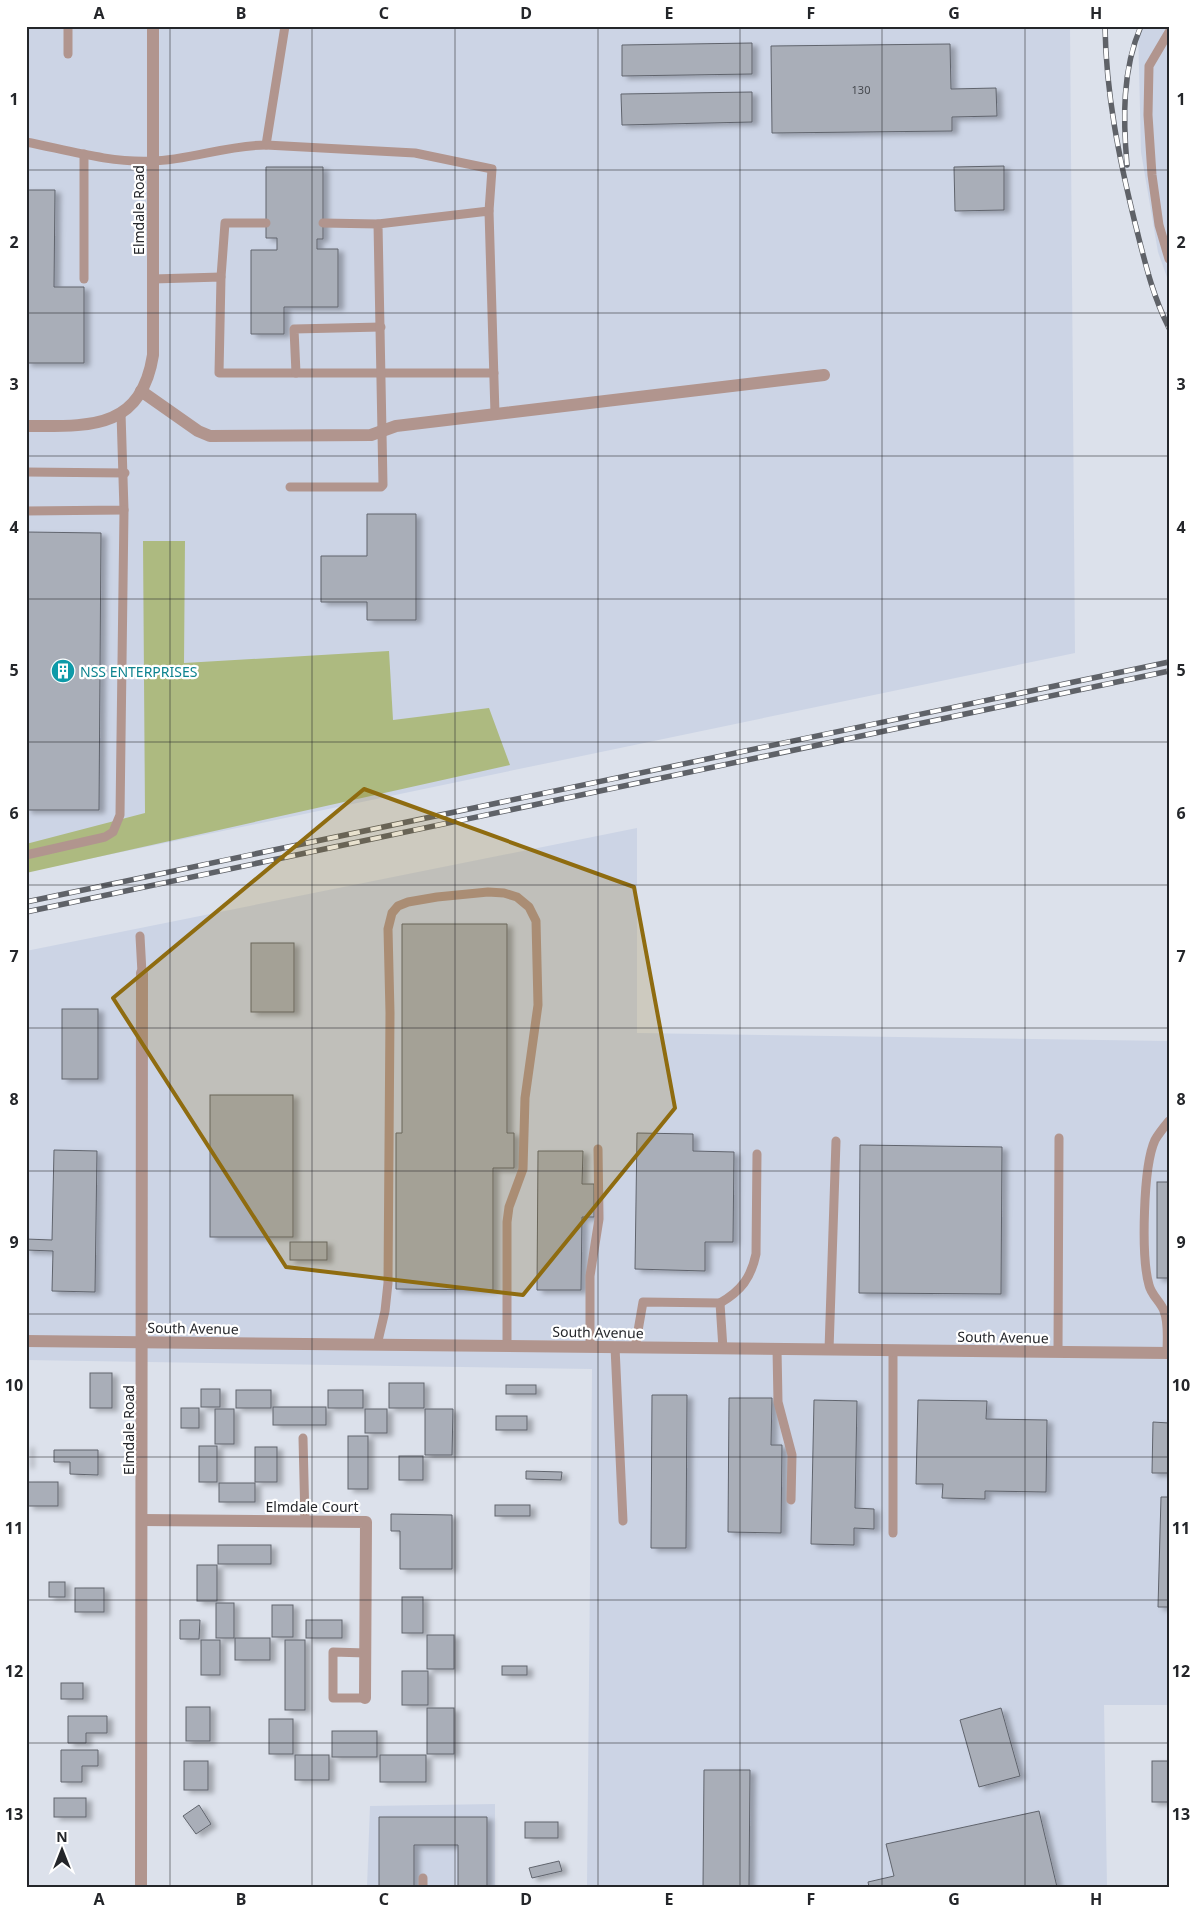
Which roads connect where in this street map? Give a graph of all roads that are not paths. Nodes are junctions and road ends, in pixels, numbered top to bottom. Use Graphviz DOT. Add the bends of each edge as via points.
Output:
graph roads {
  1 [pos="68,26"];
  2 [pos="153,26"];
  3 [pos="285,26"];
  4 [pos="1169,32"];
  5 [pos="68,54"];
  6 [pos="26,142"];
  7 [pos="266,145"];
  8 [pos="84,154"];
  9 [pos="153,161"];
  10 [pos="489,211"];
  11 [pos="266,223"];
  12 [pos="323,223"];
  13 [pos="378,224"];
  14 [pos="1169,259"];
  15 [pos="221,277"];
  16 [pos="84,279"];
  17 [pos="153,279"];
  18 [pos="381,327"];
  19 [pos="296,373"];
  20 [pos="494,373"];
  21 [pos="382,374"];
  22 [pos="824,375"];
  23 [pos="142,391"];
  24 [pos="122,413"];
  25 [pos="496,414"];
  26 [pos="26,426"];
  27 [pos="384,430"];
  28 [pos="26,472"];
  29 [pos="125,473"];
  30 [pos="290,487"];
  31 [pos="124,510"];
  32 [pos="26,511"];
  33 [pos="26,854"];
  34 [pos="140,936"];
  35 [pos="142,974"];
  36 [pos="1169,1121"];
  37 [pos="1059,1138"];
  38 [pos="836,1141"];
  39 [pos="598,1149"];
  40 [pos="757,1154"];
  41 [pos="720,1303"];
  42 [pos="26,1341"];
  43 [pos="143,1343"];
  44 [pos="377,1345"];
  45 [pos="507,1346"];
  46 [pos="590,1347"];
  47 [pos="615,1348"];
  48 [pos="635,1348"];
  49 [pos="723,1349"];
  50 [pos="777,1349"];
  51 [pos="829,1350"];
  52 [pos="893,1350"];
  53 [pos="1058,1352"];
  54 [pos="1168,1353"];
  55 [pos="303,1438"];
  56 [pos="791,1500"];
  57 [pos="142,1520"];
  58 [pos="305,1521"];
  59 [pos="623,1521"];
  60 [pos="893,1532"];
  61 [pos="366,1653"];
  62 [pos="365,1698"];
  63 [pos="141,1887"];
  1 -- 5 [label="lane"];
  2 -- 9 [label="street, Elmdale Road"];
  3 -- 7 [label="lane"];
  4 -- 14 [label="lane" via="1150,66 1148,115 1159,225"];
  6 -- 8 [label="lane"];
  7 -- 9 [label="lane" via="245,145"];
  7 -- 10 [label="lane" via="415,153 492,169"];
  8 -- 9 [label="lane" via="124,161"];
  8 -- 16 [label="lane"];
  9 -- 17 [label="street, Elmdale Road"];
  10 -- 13 [label="lane"];
  10 -- 20 [label="lane"];
  11 -- 15 [label="lane" via="225,223"];
  12 -- 13 [label="lane"];
  13 -- 18 [label="lane"];
  15 -- 17 [label="lane"];
  15 -- 19 [label="lane" via="219,373"];
  17 -- 23 [label="street, Elmdale Road" via="153,355"];
  18 -- 19 [label="lane" via="294,328"];
  18 -- 21 [label="lane"];
  19 -- 21 [label="lane"];
  20 -- 21 [label="lane"];
  20 -- 25 [label="lane"];
  21 -- 27 [label="lane"];
  22 -- 25 [label="street"];
  23 -- 24 [label="street, Elmdale Road"];
  23 -- 27 [label="street" via="210,436 371,435"];
  24 -- 26 [label="street" via="86,425"];
  24 -- 29 [label="lane"];
  25 -- 27 [label="street"];
  27 -- 30 [label="lane" via="384,485 381,487"];
  28 -- 29 [label="lane"];
  29 -- 31 [label="lane"];
  31 -- 32 [label="lane"];
  31 -- 33 [label="lane" via="120,815 113,832 105,837"];
  34 -- 35 [label="lane"];
  35 -- 43 [label="street, Elmdale Road"];
  36 -- 54 [label="lane" via="1155,1140 1147,1171 1145,1203 1149,1286 1164,1310"];
  37 -- 53 [label="lane"];
  38 -- 51 [label="lane"];
  39 -- 46 [label="lane" via="599,1219 590,1276"];
  40 -- 41 [label="lane" via="753,1270 733,1296"];
  41 -- 48 [label="lane" via="643,1302"];
  41 -- 49 [label="lane"];
  42 -- 43 [label="street, South Avenue"];
  43 -- 44 [label="street, South Avenue"];
  43 -- 57 [label="street, Elmdale Road"];
  44 -- 45 [label="street, South Avenue"];
  44 -- 45 [label="lane" via="388,1282 388,929 392,913 408,902 488,892 517,897 529,907 536,920 538,1005 525,1098 522,1169 507,1222"];
  45 -- 46 [label="street, South Avenue"];
  46 -- 47 [label="street, South Avenue"];
  47 -- 48 [label="street, South Avenue"];
  47 -- 59 [label="lane"];
  48 -- 49 [label="street, South Avenue"];
  49 -- 50 [label="street, South Avenue"];
  50 -- 51 [label="street, South Avenue"];
  50 -- 56 [label="lane" via="778,1402 792,1455"];
  51 -- 52 [label="street, South Avenue"];
  52 -- 53 [label="street, South Avenue"];
  52 -- 60 [label="lane"];
  53 -- 54 [label="street, South Avenue"];
  55 -- 58 [label="lane"];
  57 -- 58 [label="street, Elmdale Court"];
  57 -- 63 [label="street, Elmdale Road"];
  58 -- 61 [label="street, Elmdale Court" via="366,1522"];
  61 -- 62 [label="street, Elmdale Court"];
  61 -- 62 [label="lane" via="333,1652 333,1698"];
}
